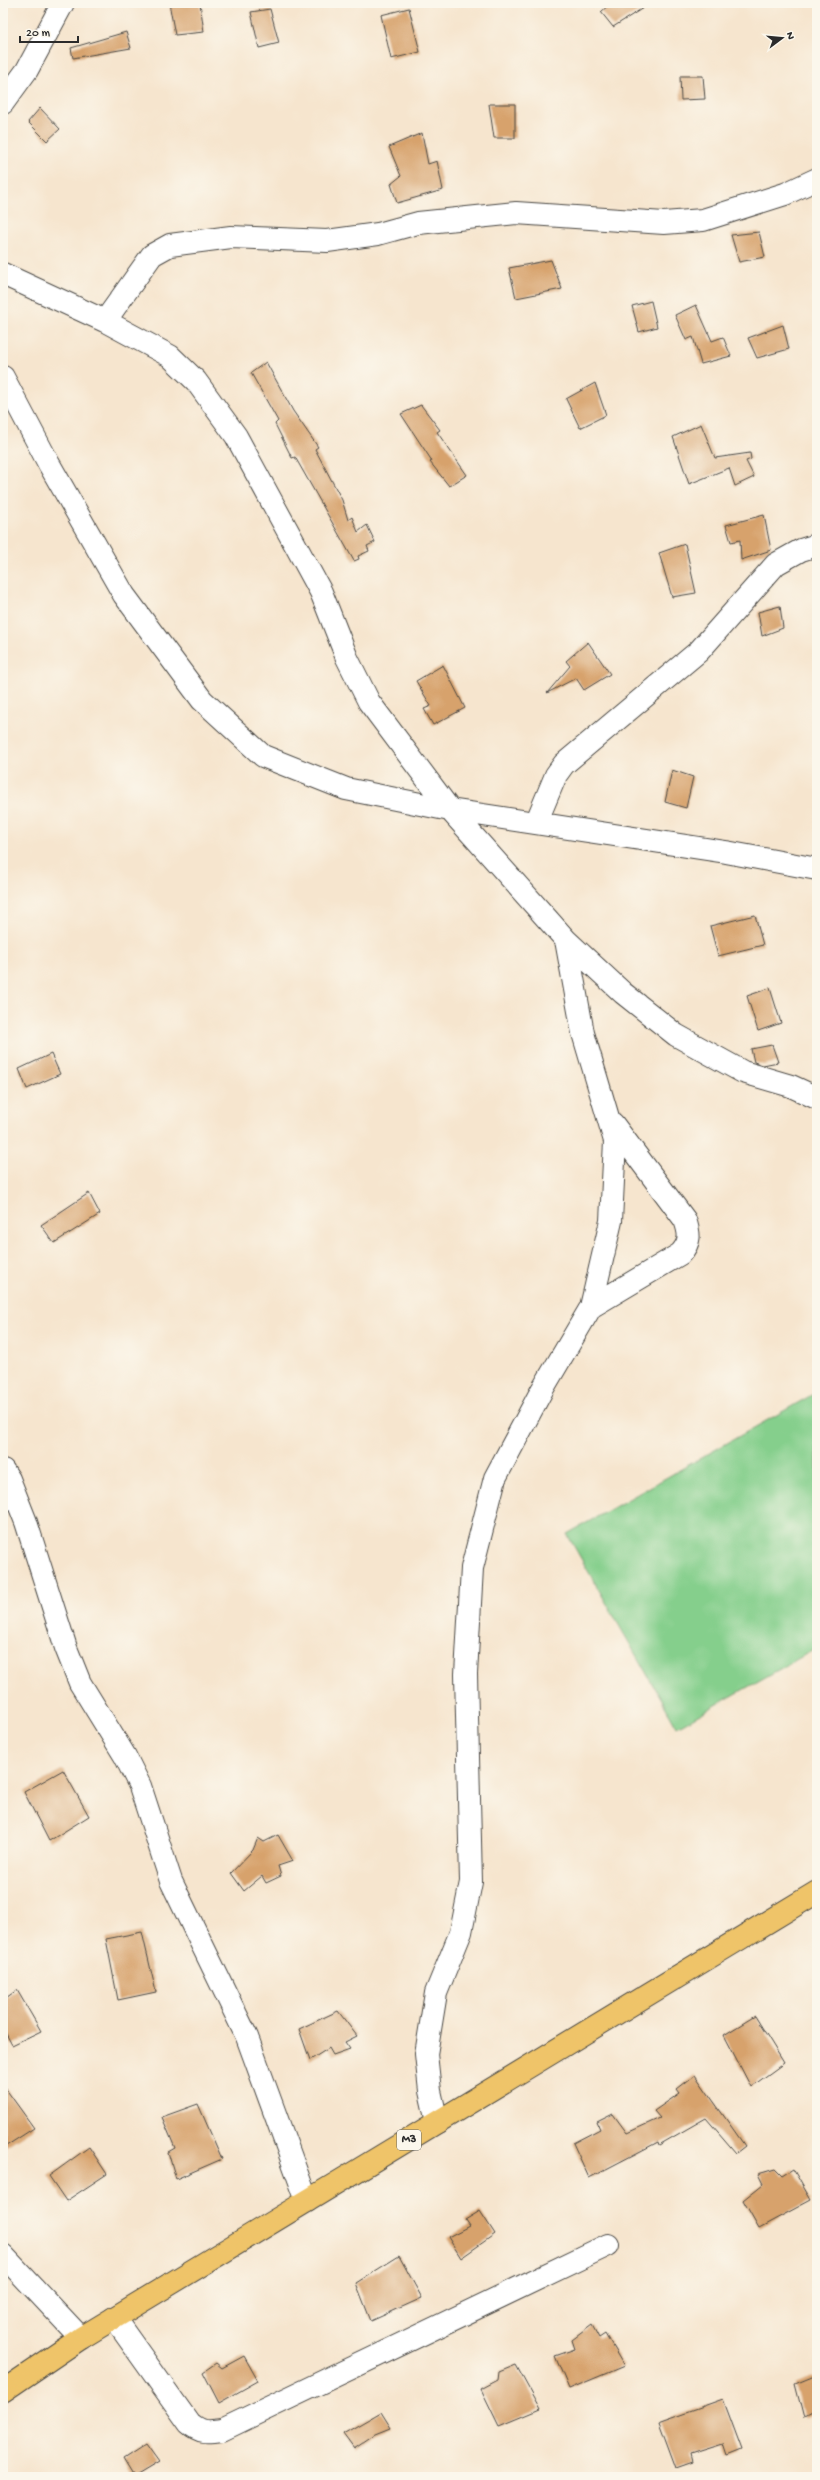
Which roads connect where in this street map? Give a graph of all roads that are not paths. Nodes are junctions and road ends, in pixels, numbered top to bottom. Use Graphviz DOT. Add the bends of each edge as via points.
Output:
graph roads {
  1 [pos="64,3"];
  2 [pos="3,103"];
  3 [pos="817,179"];
  4 [pos="3,274"];
  5 [pos="105,321"];
  6 [pos="3,377"];
  7 [pos="817,545"];
  8 [pos="450,810"];
  9 [pos="536,823"];
  10 [pos="817,869"];
  11 [pos="566,940"];
  12 [pos="817,1098"];
  13 [pos="611,1121"];
  14 [pos="591,1308"];
  15 [pos="3,1470"];
  16 [pos="817,1892"];
  17 [pos="438,2122"];
  18 [pos="307,2201"];
  19 [pos="608,2245"];
  20 [pos="3,2255"];
  21 [pos="114,2318"];
  22 [pos="81,2338"];
  23 [pos="3,2390"];
  1 -- 2 [label="street" via="27,70"];
  3 -- 5 [label="street" via="785,194 704,220 664,223 516,213 418,223 378,234 327,241 231,237 170,245 152,255"];
  4 -- 5 [label="street"];
  5 -- 8 [label="street" via="170,356 196,381 236,436 321,592 347,658 369,702"];
  6 -- 8 [label="street" via="49,464 124,595 202,700 263,756 346,789"];
  7 -- 9 [label="street" via="801,550 776,564 699,651 564,764 556,775"];
  8 -- 9 [label="street"];
  8 -- 11 [label="street"];
  9 -- 10 [label="street" via="726,852"];
  11 -- 12 [label="street" via="623,993 676,1035 744,1072 791,1086"];
  11 -- 13 [label="street" via="582,1032"];
  13 -- 14 [label="street" via="616,1141 611,1221"];
  13 -- 14 [label="street" via="685,1220 690,1234 688,1245 680,1254"];
  14 -- 17 [label="street" via="542,1390 495,1478 472,1568 466,1674 471,1882 460,1932 436,1993 426,2054 430,2091"];
  15 -- 18 [label="street" via="10,1479 26,1522 66,1648 80,1683 125,1756 140,1786 171,1881 247,2036"];
  16 -- 17 [label="main road, M3"];
  17 -- 18 [label="main road, M3"];
  18 -- 21 [label="main road, M3"];
  19 -- 21 [label="street" via="222,2430 205,2432 196,2430 189,2423"];
  20 -- 22 [label="street"];
  21 -- 22 [label="main road, M3"];
  22 -- 23 [label="main road, M3"];
}
